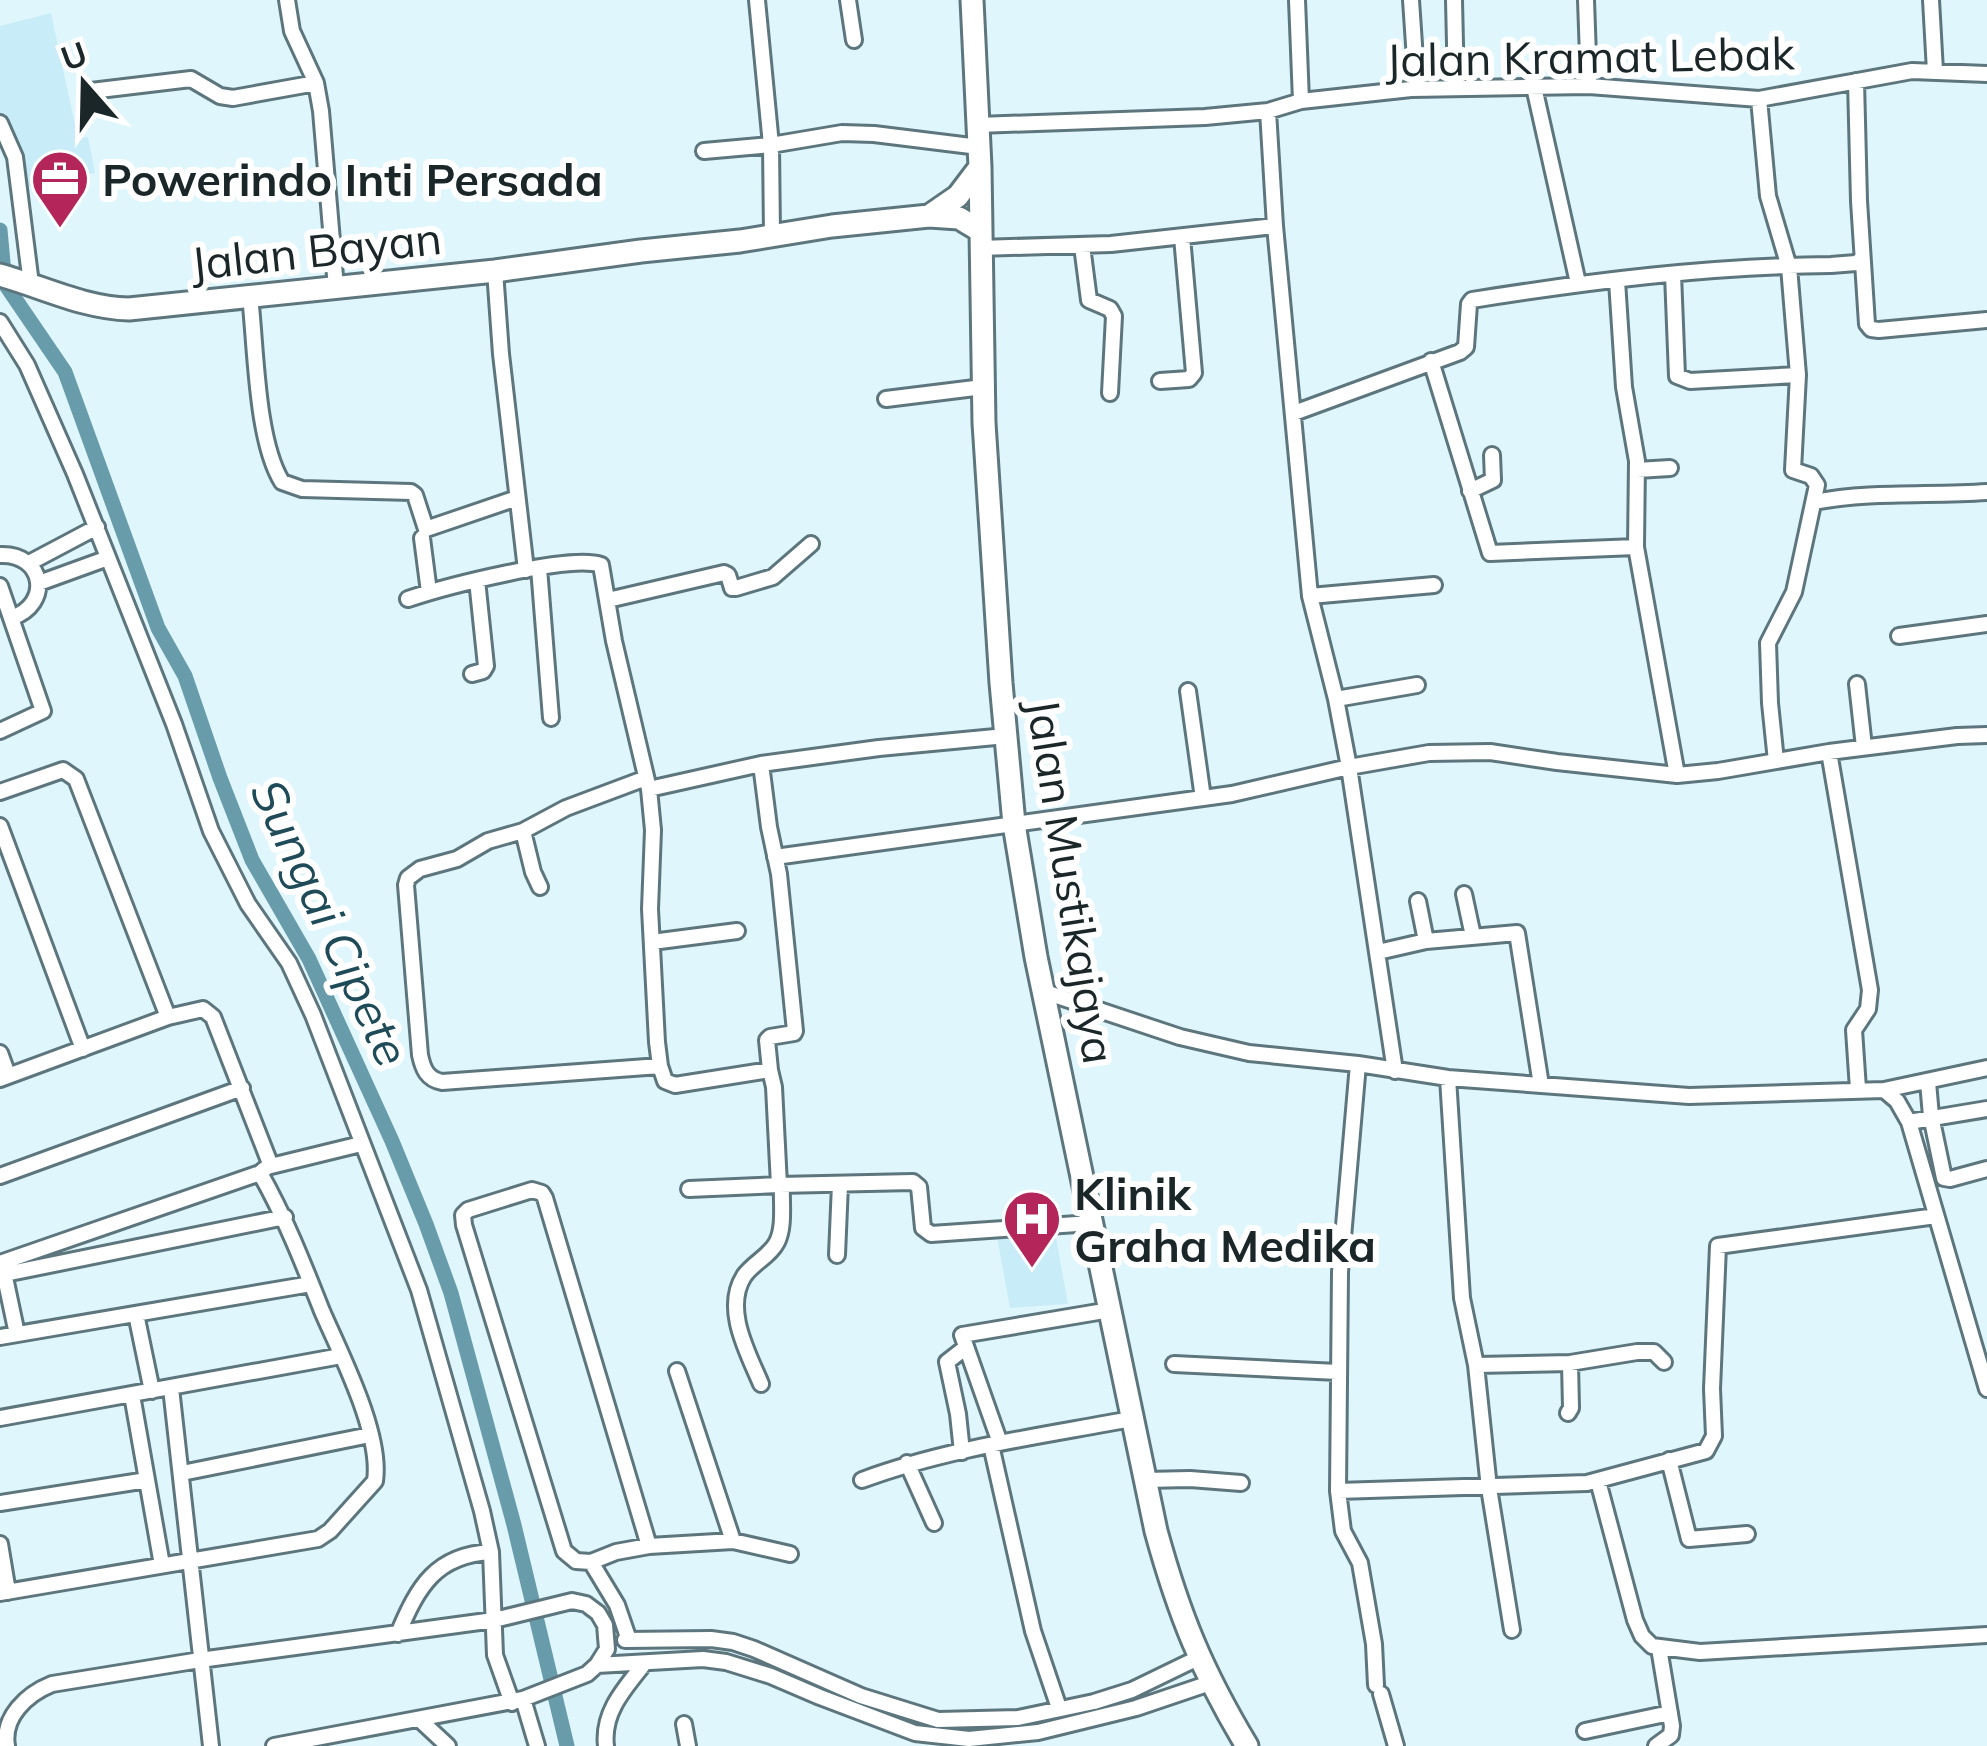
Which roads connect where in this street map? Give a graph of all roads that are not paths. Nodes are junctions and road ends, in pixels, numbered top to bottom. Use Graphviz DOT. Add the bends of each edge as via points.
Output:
graph roads {
  1 [pos="287,0"];
  2 [pos="757,0"];
  3 [pos="848,0"];
  4 [pos="972,0"];
  5 [pos="1297,0"];
  6 [pos="1411,0"];
  7 [pos="1454,0"];
  8 [pos="1586,0"];
  9 [pos="1930,0"];
  10 [pos="854,40"];
  11 [pos="1935,70"];
  12 [pos="1987,74"];
  13 [pos="1856,81"];
  14 [pos="316,83"];
  15 [pos="1589,86"];
  16 [pos="1534,87"];
  17 [pos="1456,88"];
  18 [pos="1417,89"];
  19 [pos="91,91"];
  20 [pos="1759,99"];
  21 [pos="1301,101"];
  22 [pos="1268,111"];
  23 [pos="0,123"];
  24 [pos="771,146"];
  25 [pos="979,146"];
  26 [pos="704,152"];
  27 [pos="929,216"];
  28 [pos="1275,226"];
  29 [pos="772,235"];
  30 [pos="1182,237"];
  31 [pos="979,239"];
  32 [pos="1082,246"];
  33 [pos="1862,259"];
  34 [pos="1789,267"];
  35 [pos="495,272"];
  36 [pos="1673,274"];
  37 [pos="0,275"];
  38 [pos="1617,280"];
  39 [pos="28,283"];
  40 [pos="1578,284"];
  41 [pos="336,288"];
  42 [pos="250,296"];
  43 [pos="1987,320"];
  44 [pos="0,322"];
  45 [pos="1431,361"];
  46 [pos="1798,375"];
  47 [pos="1160,381"];
  48 [pos="983,387"];
  49 [pos="1110,393"];
  50 [pos="886,399"];
  51 [pos="1294,413"];
  52 [pos="1492,455"];
  53 [pos="1670,468"];
  54 [pos="1636,470"];
  55 [pos="1470,490"];
  56 [pos="1987,492"];
  57 [pos="517,498"];
  58 [pos="1814,502"];
  59 [pos="97,527"];
  60 [pos="422,538"];
  61 [pos="811,544"];
  62 [pos="1636,547"];
  63 [pos="0,554"];
  64 [pos="108,558"];
  65 [pos="29,563"];
  66 [pos="533,569"];
  67 [pos="477,580"];
  68 [pos="39,583"];
  69 [pos="1434,585"];
  70 [pos="0,586"];
  71 [pos="429,592"];
  72 [pos="1310,596"];
  73 [pos="408,599"];
  74 [pos="608,600"];
  75 [pos="11,618"];
  76 [pos="1987,625"];
  77 [pos="1899,636"];
  78 [pos="472,674"];
  79 [pos="1857,684"];
  80 [pos="1417,685"];
  81 [pos="1188,691"];
  82 [pos="1336,699"];
  83 [pos="551,718"];
  84 [pos="0,731"];
  85 [pos="1006,736"];
  86 [pos="1987,736"];
  87 [pos="1864,747"];
  88 [pos="1829,752"];
  89 [pos="1776,761"];
  90 [pos="761,764"];
  91 [pos="1348,767"];
  92 [pos="1677,775"];
  93 [pos="647,784"];
  94 [pos="0,792"];
  95 [pos="1203,798"];
  96 [pos="1014,824"];
  97 [pos="0,826"];
  98 [pos="523,831"];
  99 [pos="775,856"];
  100 [pos="540,887"];
  101 [pos="1464,894"];
  102 [pos="1418,901"];
  103 [pos="737,932"];
  104 [pos="1473,936"];
  105 [pos="1426,941"];
  106 [pos="652,942"];
  107 [pos="1378,952"];
  108 [pos="1045,992"];
  109 [pos="169,1017"];
  110 [pos="83,1048"];
  111 [pos="0,1053"];
  112 [pos="1358,1064"];
  113 [pos="660,1066"];
  114 [pos="1987,1068"];
  115 [pos="770,1070"];
  116 [pos="1394,1071"];
  117 [pos="4,1077"];
  118 [pos="1448,1078"];
  119 [pos="1928,1082"];
  120 [pos="1541,1085"];
  121 [pos="242,1088"];
  122 [pos="1858,1089"];
  123 [pos="1884,1090"];
  124 [pos="1987,1109"];
  125 [pos="1931,1117"];
  126 [pos="1909,1122"];
  127 [pos="361,1144"];
  128 [pos="1987,1169"];
  129 [pos="265,1170"];
  130 [pos="0,1176"];
  131 [pos="840,1184"];
  132 [pos="780,1185"];
  133 [pos="689,1189"];
  134 [pos="285,1216"];
  135 [pos="1936,1216"];
  136 [pos="1091,1223"];
  137 [pos="837,1255"];
  138 [pos="2,1266"];
  139 [pos="311,1284"];
  140 [pos="1110,1310"];
  141 [pos="136,1314"];
  142 [pos="17,1334"];
  143 [pos="0,1337"];
  144 [pos="965,1348"];
  145 [pos="1981,1353"];
  146 [pos="341,1356"];
  147 [pos="1664,1362"];
  148 [pos="1570,1363"];
  149 [pos="1174,1364"];
  150 [pos="1476,1365"];
  151 [pos="677,1371"];
  152 [pos="1338,1372"];
  153 [pos="761,1384"];
  154 [pos="172,1388"];
  155 [pos="1987,1389"];
  156 [pos="152,1391"];
  157 [pos="131,1395"];
  158 [pos="1568,1413"];
  159 [pos="0,1418"];
  160 [pos="1131,1419"];
  161 [pos="370,1435"];
  162 [pos="995,1444"];
  163 [pos="962,1452"];
  164 [pos="1670,1460"];
  165 [pos="907,1463"];
  166 [pos="182,1473"];
  167 [pos="147,1480"];
  168 [pos="862,1480"];
  169 [pos="1145,1480"];
  170 [pos="1598,1481"];
  171 [pos="1240,1483"];
  172 [pos="1489,1488"];
  173 [pos="1338,1491"];
  174 [pos="0,1503"];
  175 [pos="934,1522"];
  176 [pos="1748,1534"];
  177 [pos="734,1541"];
  178 [pos="0,1544"];
  179 [pos="649,1546"];
  180 [pos="491,1552"];
  181 [pos="790,1554"];
  182 [pos="192,1560"];
  183 [pos="591,1562"];
  184 [pos="163,1565"];
  185 [pos="4,1593"];
  186 [pos="502,1617"];
  187 [pos="1512,1630"];
  188 [pos="398,1634"];
  189 [pos="1987,1635"];
  190 [pos="608,1640"];
  191 [pos="629,1640"];
  192 [pos="1659,1648"];
  193 [pos="754,1649"];
  194 [pos="1198,1658"];
  195 [pos="778,1659"];
  196 [pos="200,1660"];
  197 [pos="644,1664"];
  198 [pos="598,1666"];
  199 [pos="748,1667"];
  200 [pos="1167,1673"];
  201 [pos="772,1676"];
  202 [pos="1210,1683"];
  203 [pos="1174,1696"];
  204 [pos="523,1699"];
  205 [pos="1059,1708"];
  206 [pos="1670,1714"];
  207 [pos="920,1716"];
  208 [pos="418,1719"];
  209 [pos="938,1720"];
  210 [pos="684,1724"];
  211 [pos="1585,1731"];
  212 [pos="914,1740"];
  213 [pos="4,1741"];
  214 [pos="932,1741"];
  215 [pos="211,1746"];
  216 [pos="274,1746"];
  217 [pos="448,1746"];
  218 [pos="537,1746"];
  219 [pos="606,1746"];
  220 [pos="688,1746"];
  221 [pos="1247,1746"];
  222 [pos="1396,1746"];
  223 [pos="1656,1746"];
  1 -- 14 [label="street"];
  2 -- 24 [label="street"];
  3 -- 10 [label="street"];
  4 -- 25 [label="main road, Jalan Mustikajaya"];
  5 -- 21 [label="street"];
  6 -- 18 [label="street"];
  7 -- 17 [label="street"];
  8 -- 15 [label="street"];
  9 -- 11 [label="street"];
  11 -- 12 [label="street, Jalan Kramat Lebak"];
  11 -- 13 [label="street, Jalan Kramat Lebak"];
  13 -- 20 [label="street, Jalan Kramat Lebak"];
  13 -- 33 [label="street"];
  14 -- 19 [label="street" via="233,98 191,79"];
  14 -- 41 [label="street"];
  15 -- 16 [label="street, Jalan Kramat Lebak"];
  15 -- 20 [label="street, Jalan Kramat Lebak"];
  16 -- 17 [label="street, Jalan Kramat Lebak"];
  16 -- 40 [label="street"];
  17 -- 18 [label="street, Jalan Kramat Lebak"];
  18 -- 21 [label="street, Jalan Kramat Lebak"];
  20 -- 34 [label="street" via="1768,196"];
  21 -- 22 [label="street, Jalan Kramat Lebak"];
  22 -- 25 [label="street, Jalan Kramat Lebak" via="1117,122"];
  22 -- 28 [label="street"];
  23 -- 39 [label="street" via="15,157"];
  24 -- 25 [label="street, Jalan Kramat Lebak" via="842,133"];
  24 -- 26 [label="street, Jalan Kramat Lebak"];
  24 -- 29 [label="street"];
  25 -- 27 [label="main road" via="958,196"];
  25 -- 31 [label="main road, Jalan Mustikajaya"];
  27 -- 29 [label="main road, Jalan Bayan"];
  27 -- 31 [label="main road, Jalan Bayan" via="958,218"];
  28 -- 30 [label="street"];
  28 -- 51 [label="street"];
  29 -- 35 [label="main road, Jalan Bayan"];
  30 -- 32 [label="street"];
  30 -- 47 [label="street" via="1194,373"];
  31 -- 32 [label="street"];
  31 -- 48 [label="main road, Jalan Mustikajaya"];
  32 -- 49 [label="street" via="1089,300 1114,316"];
  33 -- 34 [label="street"];
  33 -- 43 [label="street" via="1871,329"];
  34 -- 36 [label="street"];
  34 -- 46 [label="street"];
  35 -- 41 [label="main road, Jalan Bayan"];
  35 -- 57 [label="street"];
  36 -- 38 [label="street"];
  36 -- 46 [label="street" via="1678,376"];
  37 -- 39 [label="main road, Jalan Bayan"];
  38 -- 40 [label="street"];
  38 -- 54 [label="street"];
  39 -- 42 [label="main road, Jalan Bayan" via="110,308"];
  40 -- 45 [label="street" via="1472,300 1466,347"];
  41 -- 42 [label="main road, Jalan Bayan"];
  42 -- 57 [label="street" via="262,422 282,482 412,492 426,530"];
  44 -- 59 [label="street"];
  45 -- 51 [label="street"];
  45 -- 55 [label="street"];
  46 -- 58 [label="street" via="1793,470 1815,480"];
  48 -- 50 [label="street"];
  48 -- 85 [label="main road, Jalan Mustikajaya"];
  51 -- 72 [label="street"];
  52 -- 55 [label="street" via="1492,481"];
  53 -- 54 [label="street"];
  54 -- 62 [label="street"];
  55 -- 62 [label="street" via="1490,553"];
  56 -- 58 [label="street"];
  57 -- 66 [label="street"];
  58 -- 89 [label="street" via="1794,592 1768,643"];
  59 -- 64 [label="street"];
  59 -- 65 [label="street"];
  60 -- 71 [label="street"];
  61 -- 74 [label="street" via="773,578 732,588 724,573"];
  62 -- 92 [label="street"];
  63 -- 65 [label="street"];
  64 -- 68 [label="street"];
  64 -- 127 [label="street" via="202,811 294,974"];
  65 -- 68 [label="street"];
  66 -- 67 [label="street"];
  66 -- 74 [label="street" via="598,562"];
  66 -- 83 [label="street"];
  67 -- 71 [label="street"];
  67 -- 78 [label="street" via="486,666"];
  68 -- 75 [label="street" via="32,606"];
  69 -- 72 [label="street"];
  70 -- 75 [label="street"];
  71 -- 73 [label="street"];
  72 -- 82 [label="street"];
  74 -- 93 [label="street"];
  75 -- 84 [label="street" via="43,711"];
  76 -- 77 [label="street"];
  79 -- 87 [label="street"];
  80 -- 82 [label="street"];
  81 -- 95 [label="street"];
  82 -- 91 [label="street"];
  85 -- 90 [label="street"];
  85 -- 96 [label="main road, Jalan Mustikajaya"];
  86 -- 87 [label="street"];
  87 -- 88 [label="street"];
  88 -- 89 [label="street"];
  88 -- 122 [label="street" via="1870,990 1854,1030"];
  89 -- 92 [label="street"];
  90 -- 93 [label="street"];
  90 -- 99 [label="street"];
  91 -- 92 [label="street" via="1458,751"];
  91 -- 95 [label="street"];
  91 -- 107 [label="street"];
  93 -- 98 [label="street" via="566,808"];
  93 -- 106 [label="street"];
  94 -- 109 [label="street" via="64,770 76,779"];
  95 -- 96 [label="street"];
  96 -- 99 [label="street"];
  96 -- 108 [label="main road, Jalan Mustikajaya"];
  97 -- 110 [label="street"];
  98 -- 100 [label="street"];
  98 -- 113 [label="street" via="408,878 423,1067 442,1082"];
  99 -- 115 [label="street" via="795,1030 766,1040"];
  101 -- 104 [label="street"];
  102 -- 105 [label="street"];
  103 -- 106 [label="street"];
  104 -- 105 [label="street"];
  104 -- 120 [label="street" via="1517,935"];
  105 -- 107 [label="street"];
  106 -- 113 [label="street"];
  107 -- 116 [label="street"];
  108 -- 112 [label="street" via="1249,1053"];
  108 -- 136 [label="main road, Jalan Mustikajaya"];
  109 -- 110 [label="street"];
  109 -- 121 [label="street" via="209,1011"];
  110 -- 117 [label="street"];
  111 -- 117 [label="street"];
  112 -- 116 [label="street"];
  112 -- 152 [label="street"];
  113 -- 115 [label="street" via="675,1084"];
  114 -- 119 [label="street"];
  115 -- 132 [label="street"];
  116 -- 118 [label="street"];
  118 -- 120 [label="street"];
  118 -- 150 [label="street" via="1460,1282"];
  119 -- 123 [label="street"];
  119 -- 125 [label="street"];
  120 -- 122 [label="street" via="1689,1096"];
  121 -- 129 [label="street"];
  121 -- 130 [label="street"];
  122 -- 123 [label="street"];
  123 -- 126 [label="street"];
  124 -- 125 [label="street"];
  125 -- 126 [label="street"];
  125 -- 128 [label="street" via="1944,1178"];
  126 -- 135 [label="street"];
  127 -- 129 [label="street"];
  127 -- 180 [label="street" via="418,1289"];
  129 -- 134 [label="street"];
  129 -- 138 [label="street"];
  131 -- 132 [label="street"];
  131 -- 136 [label="street" via="915,1183 931,1234"];
  131 -- 137 [label="street"];
  132 -- 133 [label="street"];
  132 -- 153 [label="street" via="777,1243 745,1274 736,1306"];
  134 -- 138 [label="street"];
  134 -- 139 [label="street"];
  135 -- 145 [label="street"];
  135 -- 164 [label="street" via="1718,1246 1712,1442"];
  136 -- 140 [label="main road, Jalan Mustikajaya"];
  138 -- 142 [label="street"];
  139 -- 141 [label="street"];
  139 -- 146 [label="street"];
  140 -- 144 [label="street" via="965,1333"];
  140 -- 160 [label="main road, Jalan Mustikajaya"];
  141 -- 142 [label="street"];
  141 -- 156 [label="street"];
  142 -- 143 [label="street"];
  144 -- 162 [label="street"];
  144 -- 163 [label="street" via="946,1362"];
  145 -- 155 [label="street"];
  146 -- 154 [label="street"];
  146 -- 161 [label="street"];
  147 -- 148 [label="street" via="1637,1352"];
  148 -- 150 [label="street"];
  148 -- 158 [label="street"];
  149 -- 152 [label="street"];
  150 -- 172 [label="street"];
  151 -- 177 [label="street"];
  152 -- 173 [label="street"];
  154 -- 156 [label="street"];
  154 -- 166 [label="street"];
  156 -- 157 [label="street"];
  157 -- 159 [label="street"];
  157 -- 167 [label="street"];
  160 -- 162 [label="street"];
  160 -- 169 [label="main road, Jalan Mustikajaya"];
  161 -- 166 [label="street"];
  161 -- 182 [label="street" via="375,1481 323,1536"];
  162 -- 163 [label="street"];
  162 -- 205 [label="street"];
  163 -- 165 [label="street"];
  164 -- 170 [label="street"];
  164 -- 176 [label="street" via="1688,1539"];
  165 -- 168 [label="street"];
  165 -- 175 [label="street"];
  166 -- 182 [label="street"];
  167 -- 174 [label="street"];
  167 -- 184 [label="street"];
  169 -- 171 [label="street"];
  169 -- 194 [label="main road, Jalan Mustikajaya"];
  170 -- 172 [label="street"];
  170 -- 192 [label="street" via="1635,1620"];
  172 -- 173 [label="street"];
  172 -- 187 [label="street"];
  173 -- 222 [label="street"];
  177 -- 179 [label="street"];
  177 -- 181 [label="street"];
  178 -- 185 [label="street"];
  179 -- 183 [label="street"];
  179 -- 183 [label="street" via="549,1208 532,1190 467,1210 464,1225 564,1551"];
  180 -- 186 [label="street"];
  180 -- 188 [label="street" via="435,1571"];
  182 -- 184 [label="street"];
  182 -- 196 [label="street"];
  183 -- 191 [label="street"];
  184 -- 185 [label="street"];
  186 -- 188 [label="street"];
  186 -- 190 [label="street" via="557,1602 586,1604"];
  186 -- 204 [label="street" via="495,1655"];
  188 -- 196 [label="street"];
  189 -- 192 [label="street"];
  190 -- 191 [label="street"];
  190 -- 198 [label="street"];
  191 -- 193 [label="street" via="711,1639"];
  192 -- 206 [label="street"];
  193 -- 195 [label="street"];
  193 -- 199 [label="street"];
  194 -- 200 [label="street"];
  194 -- 202 [label="main road, Jalan Mustikajaya"];
  195 -- 201 [label="street"];
  195 -- 207 [label="street"];
  196 -- 213 [label="street" via="38,1689 19,1707"];
  196 -- 215 [label="street"];
  197 -- 198 [label="street"];
  197 -- 199 [label="street" via="703,1659"];
  197 -- 219 [label="street" via="613,1707"];
  198 -- 204 [label="street"];
  199 -- 201 [label="street"];
  200 -- 203 [label="street"];
  200 -- 205 [label="street"];
  201 -- 212 [label="street"];
  202 -- 203 [label="street"];
  202 -- 221 [label="main road, Jalan Mustikajaya"];
  203 -- 214 [label="street" via="1038,1732"];
  204 -- 208 [label="street"];
  204 -- 218 [label="street"];
  205 -- 209 [label="street"];
  206 -- 211 [label="street"];
  206 -- 223 [label="street" via="1671,1736"];
  207 -- 209 [label="street"];
  207 -- 212 [label="street"];
  208 -- 216 [label="street"];
  208 -- 217 [label="street"];
  209 -- 214 [label="street"];
  210 -- 220 [label="street"];
  212 -- 214 [label="street"];
}
